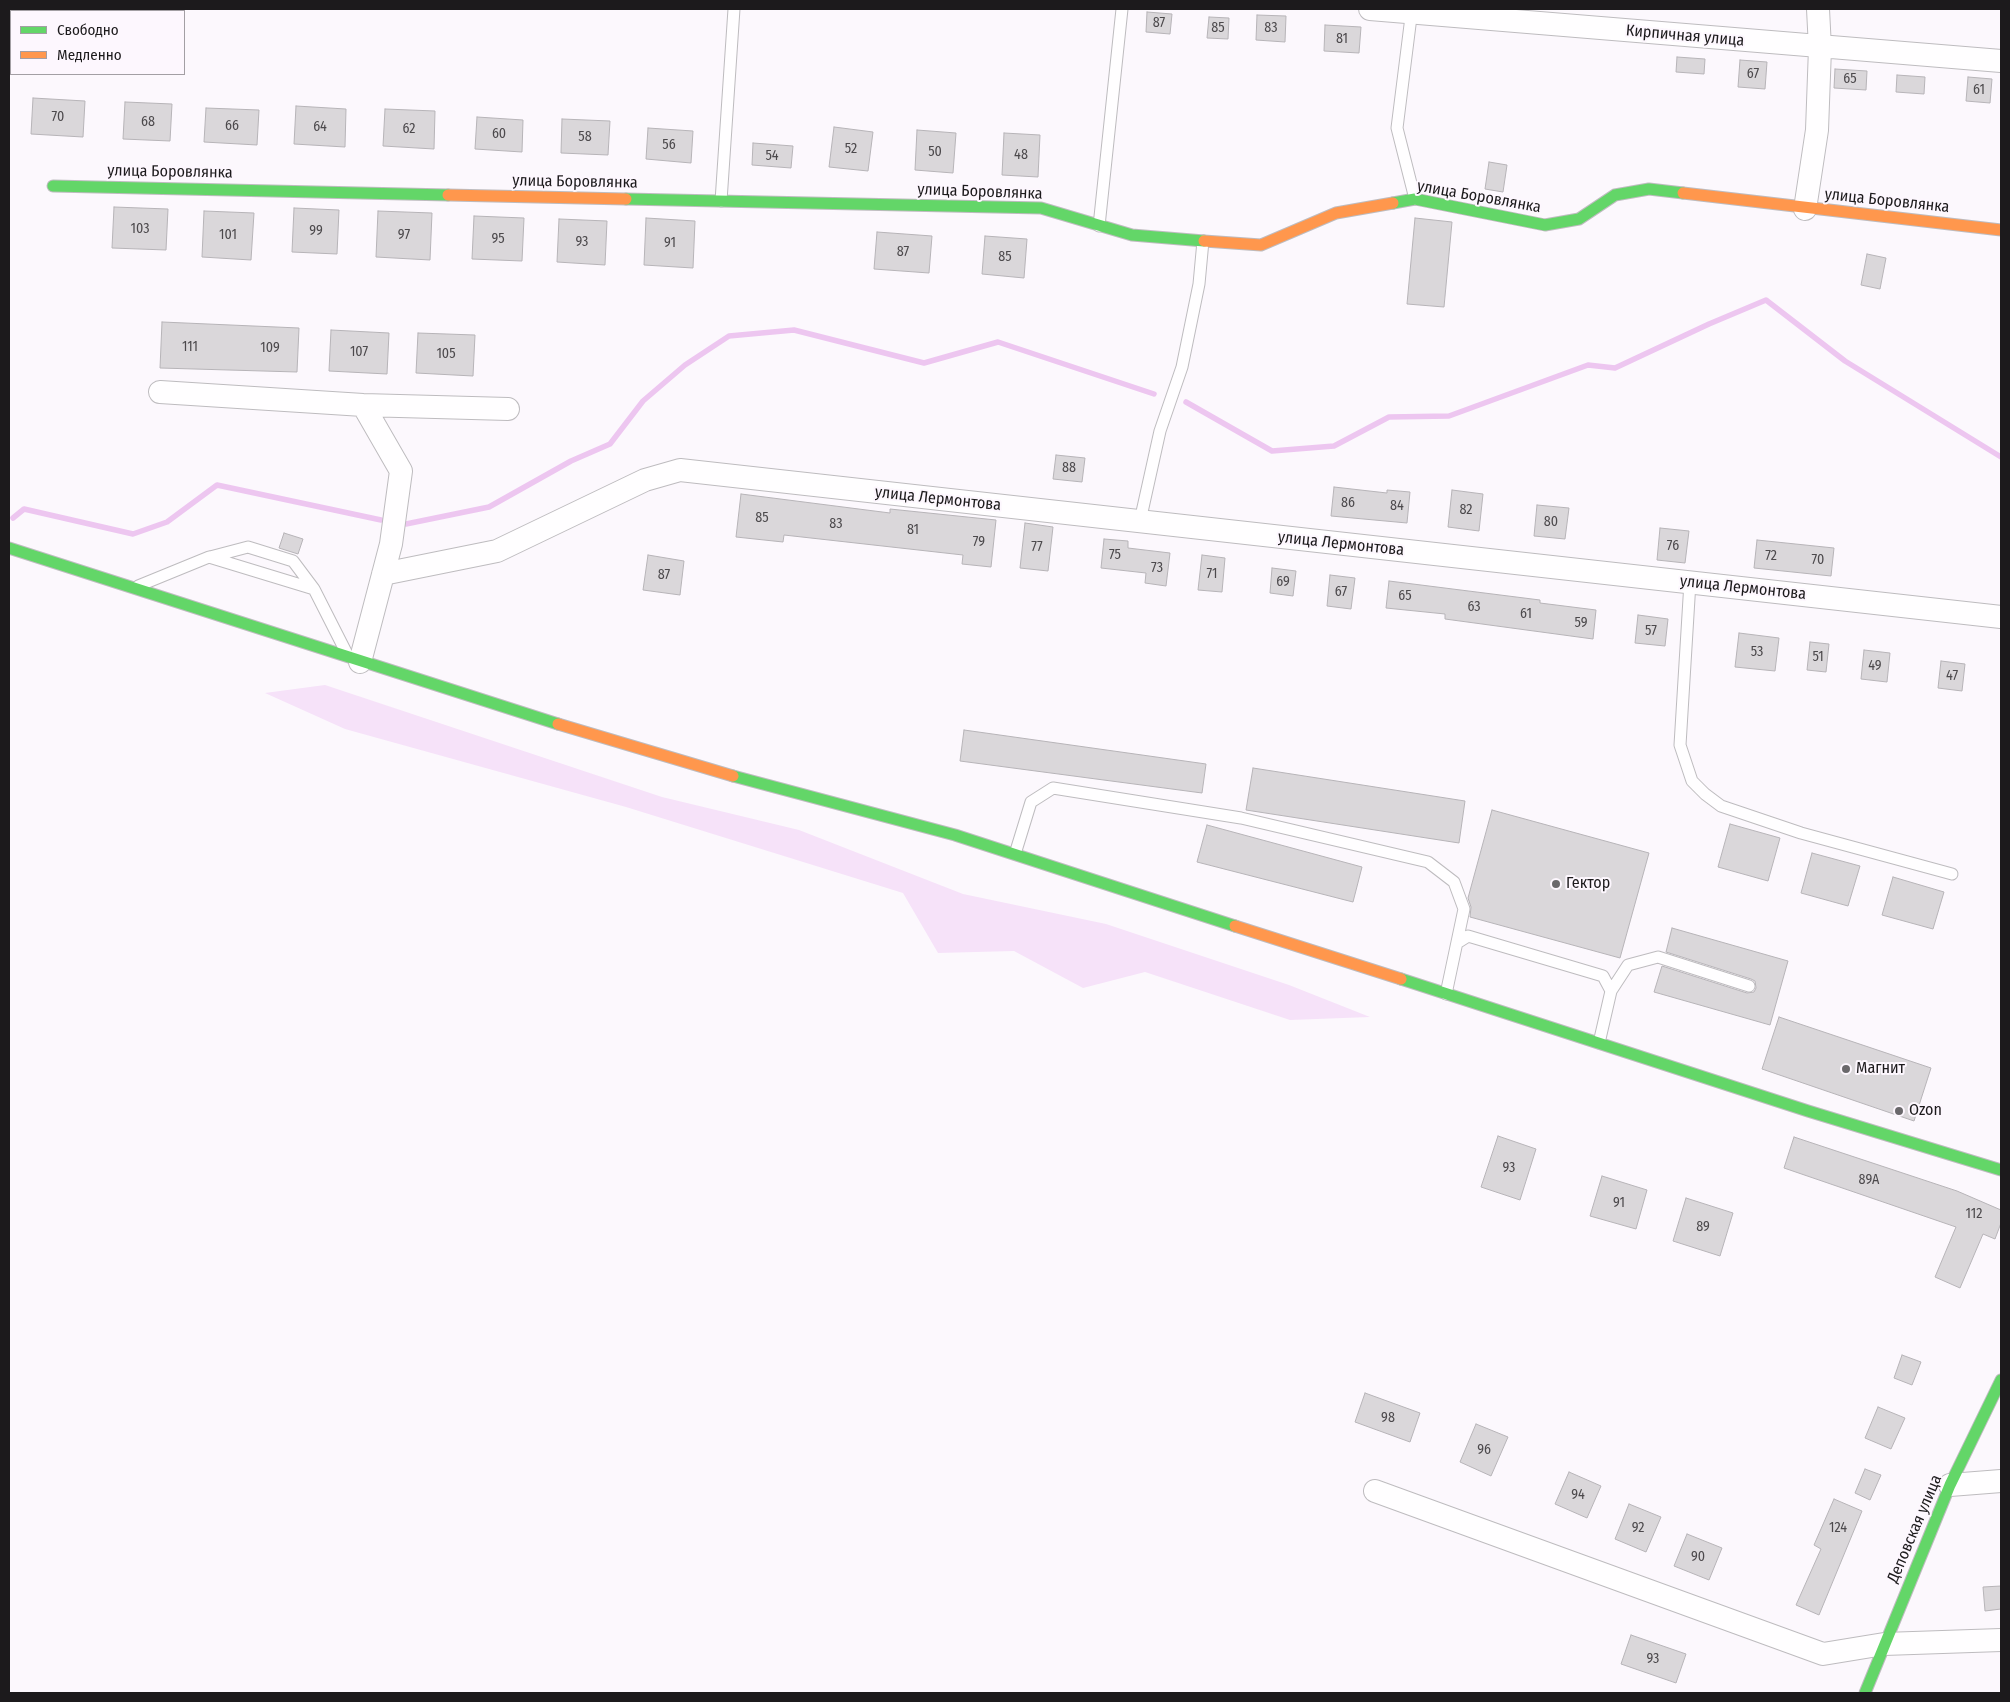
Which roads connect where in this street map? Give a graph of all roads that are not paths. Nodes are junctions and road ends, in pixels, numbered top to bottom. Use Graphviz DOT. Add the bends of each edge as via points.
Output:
graph roads {
  1 [pos="734,9"];
  2 [pos="1122,9"];
  3 [pos="1370,9"];
  4 [pos="1818,9"];
  5 [pos="1412,11"];
  6 [pos="1820,48"];
  7 [pos="2001,61"];
  8 [pos="53,186"];
  9 [pos="1415,199"];
  10 [pos="721,201"];
  11 [pos="1805,209"];
  12 [pos="1099,226"];
  13 [pos="2001,230"];
  14 [pos="1203,240"];
  15 [pos="160,392"];
  16 [pos="363,405"];
  17 [pos="508,410"];
  18 [pos="1140,521"];
  19 [pos="9,548"];
  20 [pos="209,557"];
  21 [pos="383,574"];
  22 [pos="1690,582"];
  23 [pos="133,588"];
  24 [pos="314,589"];
  25 [pos="2001,617"];
  26 [pos="354,660"];
  27 [pos="1015,854"];
  28 [pos="1952,874"];
  29 [pos="1457,943"];
  30 [pos="1749,986"];
  31 [pos="1611,991"];
  32 [pos="1446,994"];
  33 [pos="1599,1043"];
  34 [pos="2001,1170"];
  35 [pos="2001,1380"];
  36 [pos="2001,1481"];
  37 [pos="1950,1485"];
  38 [pos="1375,1491"];
  39 [pos="2001,1640"];
  40 [pos="1884,1644"];
  41 [pos="1865,1693"];
  1 -- 10 [label="lane"];
  2 -- 12 [label="lane"];
  3 -- 5 [label="street, Кирпичная улица"];
  4 -- 6 [label="street"];
  5 -- 6 [label="street, Кирпичная улица"];
  5 -- 9 [label="lane" via="1398,128"];
  6 -- 7 [label="street, Кирпичная улица"];
  6 -- 11 [label="street" via="1817,130"];
  8 -- 10 [label="street, улица Боровлянка"];
  9 -- 11 [label="street, улица Боровлянка" via="1545,226 1579,219 1614,195 1649,189"];
  9 -- 14 [label="street, улица Боровлянка" via="1336,213 1261,245"];
  10 -- 12 [label="street, улица Боровлянка" via="1041,208"];
  11 -- 13 [label="street, улица Боровлянка"];
  12 -- 14 [label="street, улица Боровлянка" via="1132,235"];
  14 -- 18 [label="lane" via="1199,284 1182,367 1160,431"];
  15 -- 16 [label="street"];
  16 -- 17 [label="street"];
  16 -- 21 [label="street" via="401,471 391,544"];
  18 -- 21 [label="street, улица Лермонтова" via="680,470 645,480 497,551"];
  18 -- 22 [label="street, улица Лермонтова"];
  19 -- 23 [label="street"];
  20 -- 23 [label="lane"];
  20 -- 24 [label="lane"];
  20 -- 24 [label="lane" via="248,547 293,562"];
  21 -- 26 [label="street"];
  22 -- 25 [label="street, улица Лермонтова"];
  22 -- 28 [label="lane" via="1680,745 1692,781 1721,806 1801,834"];
  23 -- 26 [label="street"];
  24 -- 26 [label="lane"];
  26 -- 27 [label="street" via="679,762"];
  27 -- 29 [label="lane" via="1032,802 1053,788 1241,818 1428,862 1454,882 1464,909"];
  27 -- 32 [label="street"];
  29 -- 31 [label="lane" via="1468,936 1603,976"];
  29 -- 32 [label="lane"];
  30 -- 31 [label="lane" via="1658,957 1628,965"];
  31 -- 33 [label="lane"];
  32 -- 33 [label="street"];
  33 -- 34 [label="street"];
  35 -- 37 [label="street, Деповская улица"];
  36 -- 37 [label="street"];
  37 -- 40 [label="street, Деповская улица"];
  38 -- 40 [label="street" via="1823,1654"];
  39 -- 40 [label="street"];
  40 -- 41 [label="street, Деповская улица"];
}
